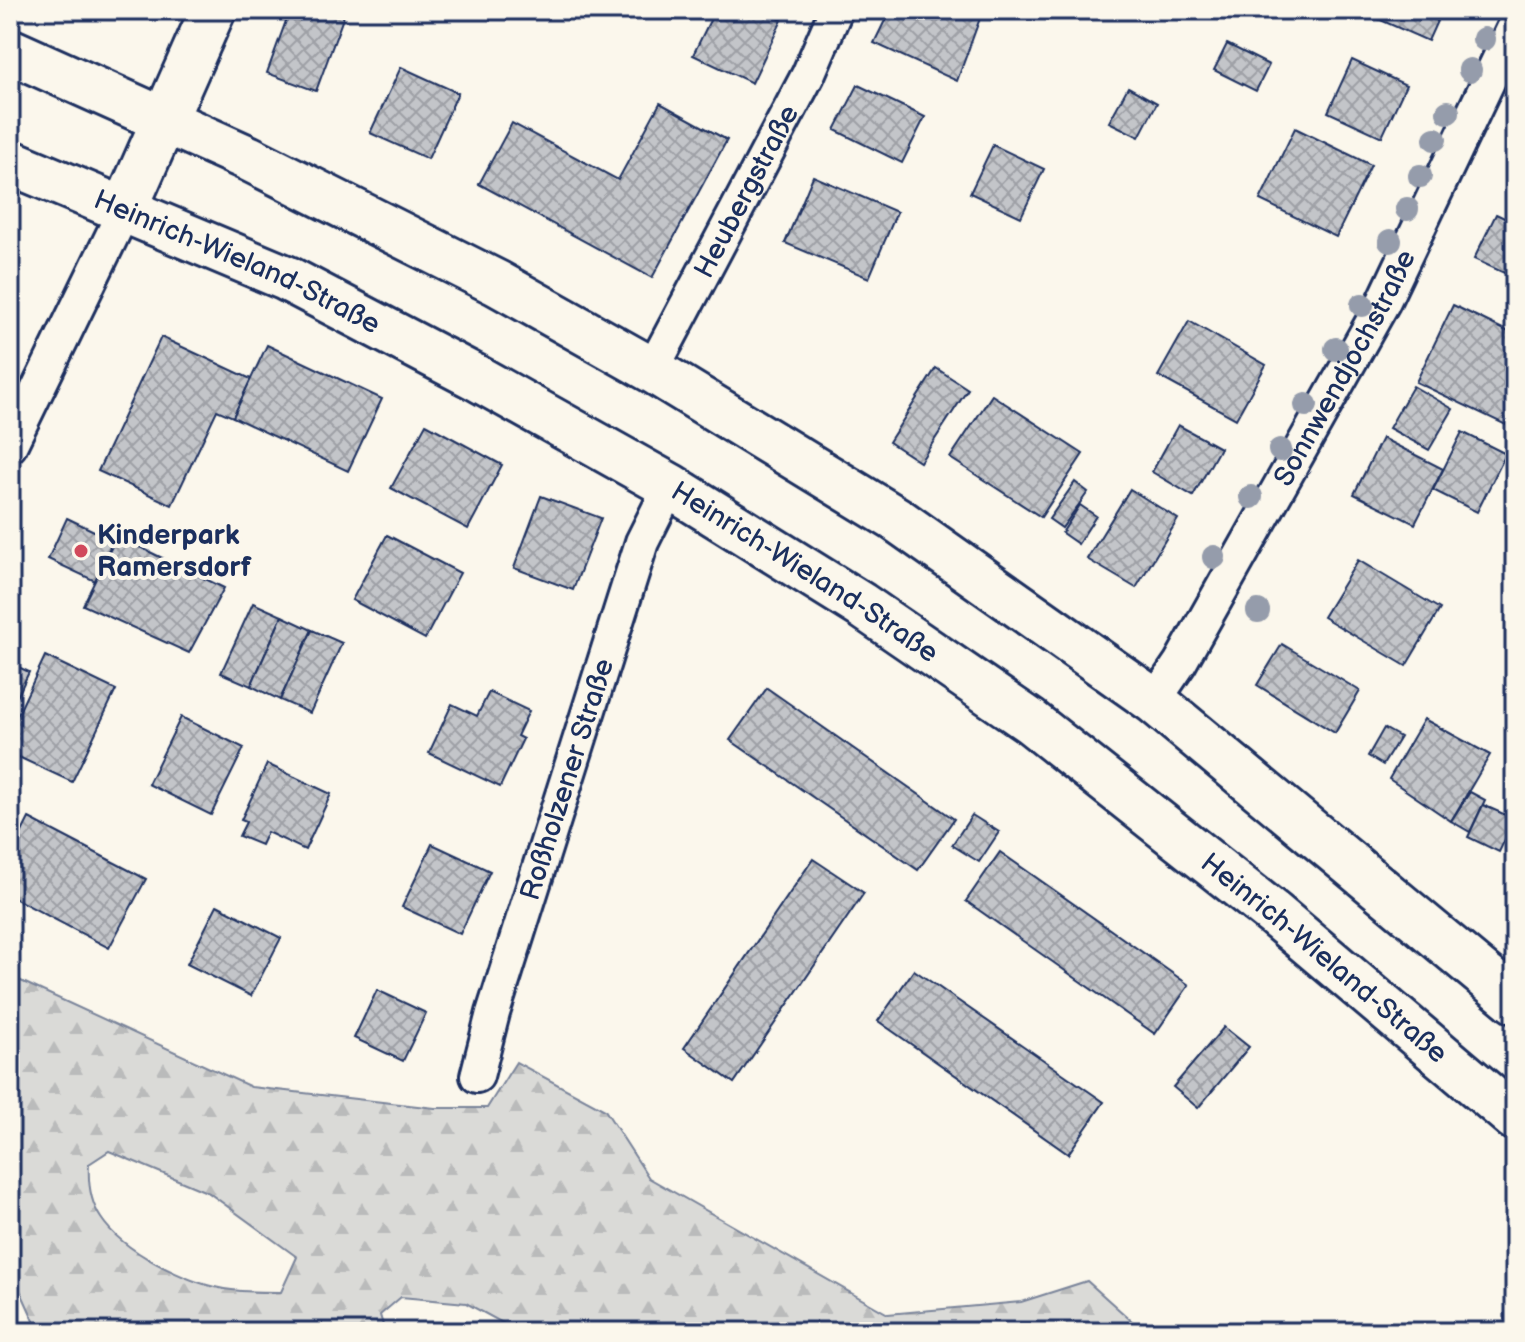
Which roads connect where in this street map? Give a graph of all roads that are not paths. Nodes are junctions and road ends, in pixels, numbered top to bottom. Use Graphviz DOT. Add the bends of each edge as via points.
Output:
graph roads {
  1 [pos="213,10"];
  2 [pos="836,10"];
  3 [pos="1515,25"];
  4 [pos="10,51"];
  5 [pos="165,120"];
  6 [pos="10,162"];
  7 [pos="124,211"];
  8 [pos="652,370"];
  9 [pos="10,446"];
  10 [pos="670,486"];
  11 [pos="1154,701"];
  12 [pos="1515,1001"];
  13 [pos="477,1076"];
  14 [pos="1515,1118"];
  1 -- 5 [label="main road"];
  2 -- 8 [label="street, Heubergstraße" via="808,75"];
  3 -- 11 [label="street, Sonnwendjochstraße" via="1383,303"];
  4 -- 5 [label="main road"];
  5 -- 7 [label="main road"];
  5 -- 8 [label="main road" via="442,254"];
  6 -- 7 [label="main road, Heinrich-Wieland-Straße"];
  7 -- 9 [label="street"];
  7 -- 10 [label="main road, Heinrich-Wieland-Straße" via="286,278"];
  8 -- 11 [label="main road" via="896,519"];
  10 -- 13 [label="street, Roßholzener Straße" via="642,542"];
  10 -- 14 [label="main road, Heinrich-Wieland-Straße" via="861,605 1030,721 1274,914"];
  11 -- 12 [label="main road"];
}
